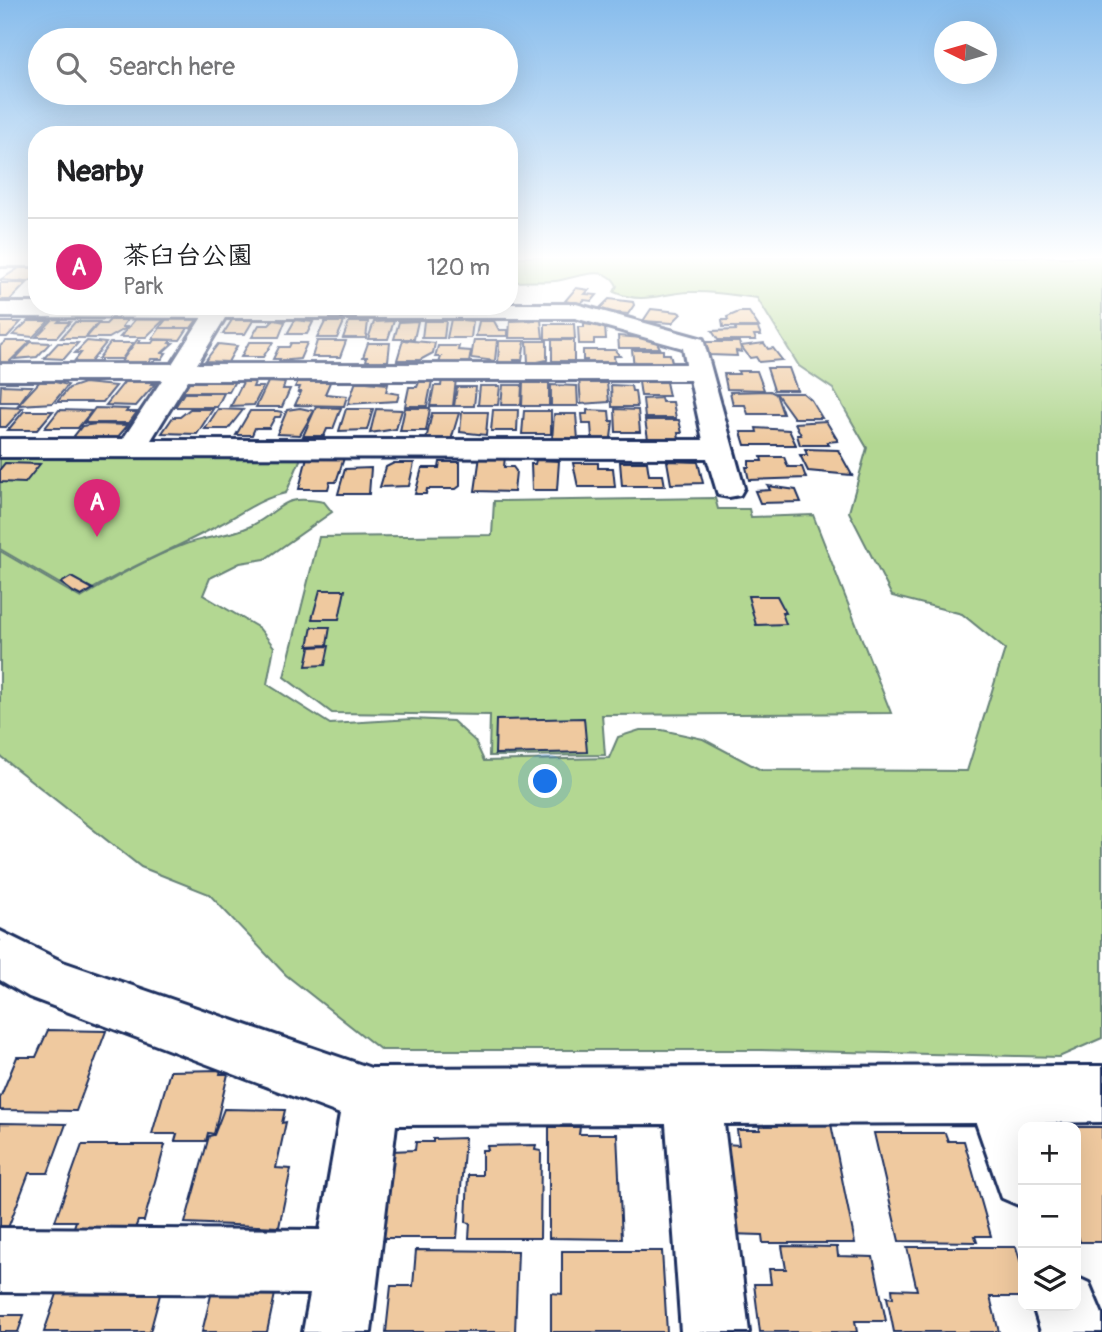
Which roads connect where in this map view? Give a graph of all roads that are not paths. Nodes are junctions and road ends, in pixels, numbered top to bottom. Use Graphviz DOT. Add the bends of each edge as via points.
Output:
graph roads {
  1 [pos="212,319"];
  2 [pos="605,319"];
  3 [pos="0,372"];
  4 [pos="701,372"];
  5 [pos="178,373"];
  6 [pos="0,449"];
  7 [pos="131,449"];
  8 [pos="720,449"];
  9 [pos="729,488"];
  10 [pos="0,954"];
  11 [pos="995,1094"];
  12 [pos="1102,1094"];
  13 [pos="692,1095"];
  14 [pos="371,1097"];
  15 [pos="1018,1162"];
  16 [pos="0,1259"];
  17 [pos="347,1262"];
  18 [pos="1068,1311"];
  19 [pos="337,1332"];
  20 [pos="715,1332"];
  21 [pos="1075,1332"];
  1 -- 5 [label="street"];
  2 -- 4 [label="street" via="694,344"];
  3 -- 5 [label="street"];
  4 -- 5 [label="street"];
  4 -- 8 [label="street"];
  5 -- 7 [label="street"];
  6 -- 7 [label="street"];
  7 -- 8 [label="street"];
  8 -- 9 [label="street"];
  10 -- 14 [label="street" via="47,980"];
  11 -- 12 [label="street"];
  11 -- 13 [label="street"];
  11 -- 15 [label="street"];
  13 -- 14 [label="street"];
  13 -- 20 [label="street"];
  14 -- 17 [label="street"];
  16 -- 17 [label="street"];
  17 -- 19 [label="street"];
  18 -- 21 [label="street"];
}
